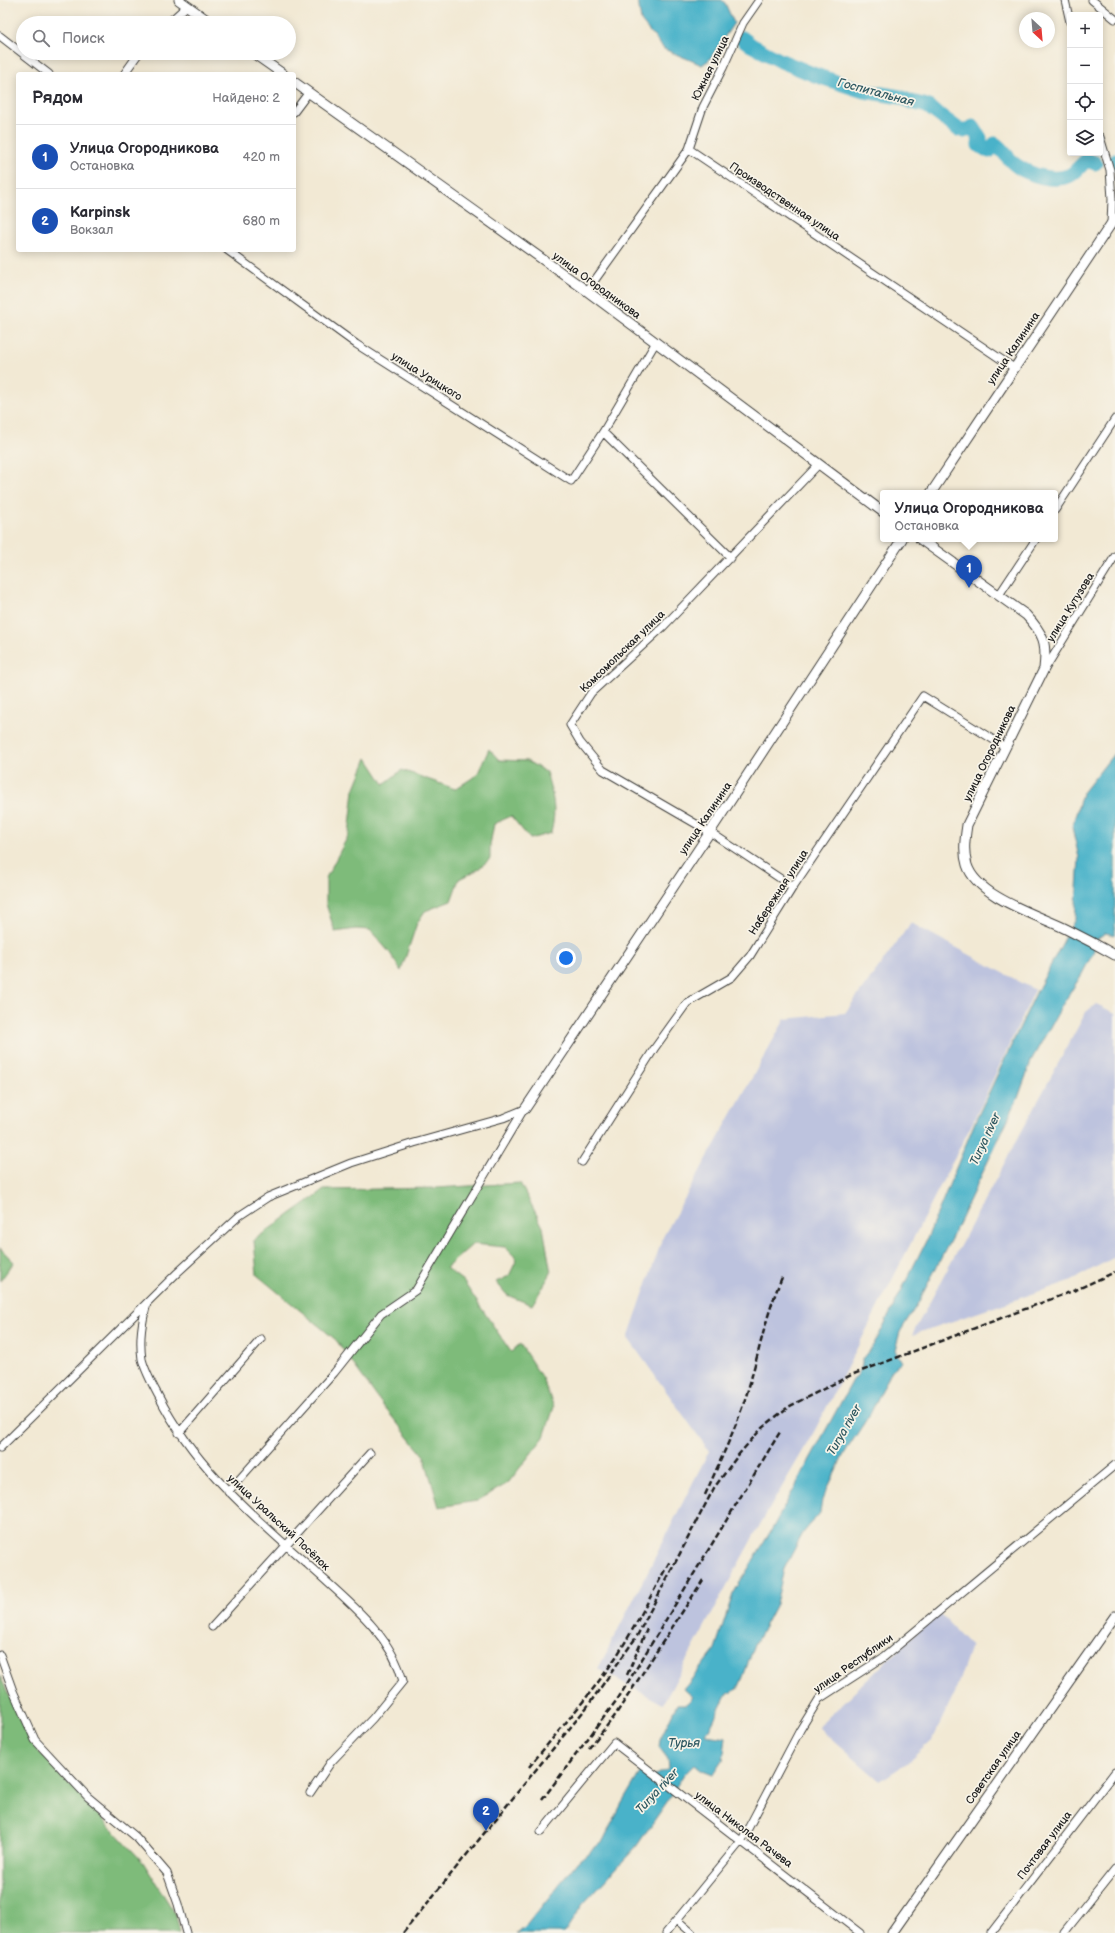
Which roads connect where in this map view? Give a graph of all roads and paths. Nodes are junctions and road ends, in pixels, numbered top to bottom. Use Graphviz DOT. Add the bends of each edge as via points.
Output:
graph roads {
  1 [pos="179,0"];
  2 [pos="759,0"];
  3 [pos="1065,0"];
  4 [pos="1092,0"];
  5 [pos="187,6"];
  6 [pos="1068,12"];
  7 [pos="176,16"];
  8 [pos="201,16"];
  9 [pos="1115,19"];
  10 [pos="0,36"];
  11 [pos="16,48"];
  12 [pos="31,60"];
  13 [pos="134,60"];
  14 [pos="263,60"];
  15 [pos="46,72"];
  16 [pos="125,72"];
  17 [pos="280,72"];
  18 [pos="296,83"];
  19 [pos="309,92"];
  20 [pos="296,109"];
  21 [pos="1103,147"];
  22 [pos="689,149"];
  23 [pos="1113,221"];
  24 [pos="231,252"];
  25 [pos="588,291"];
  26 [pos="656,342"];
  27 [pos="1014,368"];
  28 [pos="1115,419"];
  29 [pos="603,432"];
  30 [pos="819,464"];
  31 [pos="933,490"];
  32 [pos="1058,505"];
  33 [pos="880,510"];
  34 [pos="900,542"];
  35 [pos="924,542"];
  36 [pos="1034,542"];
  37 [pos="1115,556"];
  38 [pos="731,558"];
  39 [pos="999,595"];
  40 [pos="1044,669"];
  41 [pos="1005,747"];
  42 [pos="710,832"];
  43 [pos="793,887"];
  44 [pos="1115,955"];
  45 [pos="524,1109"];
  46 [pos="582,1162"];
  47 [pos="147,1302"];
  48 [pos="261,1339"];
  49 [pos="179,1433"];
  50 [pos="0,1448"];
  51 [pos="370,1453"];
  52 [pos="1115,1465"];
  53 [pos="228,1492"];
  54 [pos="287,1546"];
  55 [pos="1115,1616"];
  56 [pos="212,1627"];
  57 [pos="0,1655"];
  58 [pos="1115,1772"];
  59 [pos="310,1793"];
  60 [pos="541,1832"];
  61 [pos="742,1840"];
  62 [pos="1115,1869"];
  63 [pos="677,1920"];
  64 [pos="186,1933"];
  65 [pos="666,1933"];
  66 [pos="692,1933"];
  67 [pos="860,1933"];
  68 [pos="892,1933"];
  69 [pos="991,1933"];
  70 [pos="1064,1933"];
  1 -- 5 [label="street"];
  2 -- 22 [label="street, Южная улица" via="743,23 703,107"];
  3 -- 6 [label="street"];
  4 -- 9 [label="street"];
  5 -- 7 [label="street"];
  5 -- 8 [label="street"];
  10 -- 11 [label="street"];
  12 -- 15 [label="street"];
  13 -- 16 [label="street"];
  14 -- 17 [label="street"];
  18 -- 19 [label="street, улица Огородникова"];
  19 -- 20 [label="street"];
  19 -- 25 [label="street, улица Огородникова"];
  21 -- 23 [label="street" via="1110,170"];
  22 -- 25 [label="street"];
  22 -- 27 [label="street, Производственная улица"];
  23 -- 27 [label="street, улица Калинина"];
  24 -- 29 [label="street, улица Урицкого" via="356,344 571,481"];
  25 -- 26 [label="street, улица Огородникова"];
  26 -- 29 [label="street, улица Урицкого"];
  26 -- 30 [label="street, улица Огородникова"];
  27 -- 31 [label="street, улица Калинина"];
  28 -- 32 [label="street"];
  29 -- 38 [label="street"];
  30 -- 33 [label="street, улица Огородникова"];
  30 -- 38 [label="street, Комсомольская улица"];
  34 -- 42 [label="street, улица Калинина"];
  35 -- 39 [label="street, улица Огородникова"];
  36 -- 39 [label="street"];
  37 -- 40 [label="street, улица Кутузова"];
  38 -- 42 [label="street, Комсомольская улица" via="591,693 570,725 603,770"];
  39 -- 40 [label="street, улица Огородникова" via="1038,627 1045,642"];
  40 -- 41 [label="street, улица Огородникова"];
  41 -- 43 [label="street, Набережная улица" via="923,696"];
  41 -- 44 [label="street, улица Огородникова" via="967,825 964,847 967,866 979,883 997,897 1067,929"];
  42 -- 43 [label="street, Комсомольская улица"];
  42 -- 45 [label="street, улица Калинина"];
  43 -- 46 [label="street, Набережная улица" via="750,956 732,977 687,1003 654,1048"];
  45 -- 47 [label="street" via="503,1118 351,1163 268,1197 239,1216"];
  45 -- 53 [label="street" via="416,1290 381,1314 334,1373"];
  47 -- 49 [label="street, улица Уральский Посёлок" via="141,1323 143,1360 164,1408"];
  47 -- 50 [label="street"];
  48 -- 49 [label="street"];
  49 -- 53 [label="street, улица Уральский Посёлок"];
  51 -- 54 [label="street"];
  52 -- 61 [label="street, улица Республики" via="884,1657 818,1700"];
  53 -- 54 [label="street, улица Уральский Посёлок"];
  54 -- 56 [label="street"];
  54 -- 59 [label="street, улица Уральский Посёлок" via="358,1609 380,1635 399,1664 403,1681 374,1718 331,1762"];
  55 -- 68 [label="street, Советская улица"];
  57 -- 64 [label="street" via="35,1740 88,1797 136,1837 167,1873"];
  58 -- 69 [label="street, Почтовая улица"];
  60 -- 61 [label="street, улица Николая Рачева" via="614,1743"];
  61 -- 63 [label="street, улица Республики"];
  61 -- 67 [label="street, улица Николая Рачева"];
  62 -- 70 [label="street"];
  63 -- 65 [label="street, улица Республики"];
  63 -- 66 [label="street"];
}
